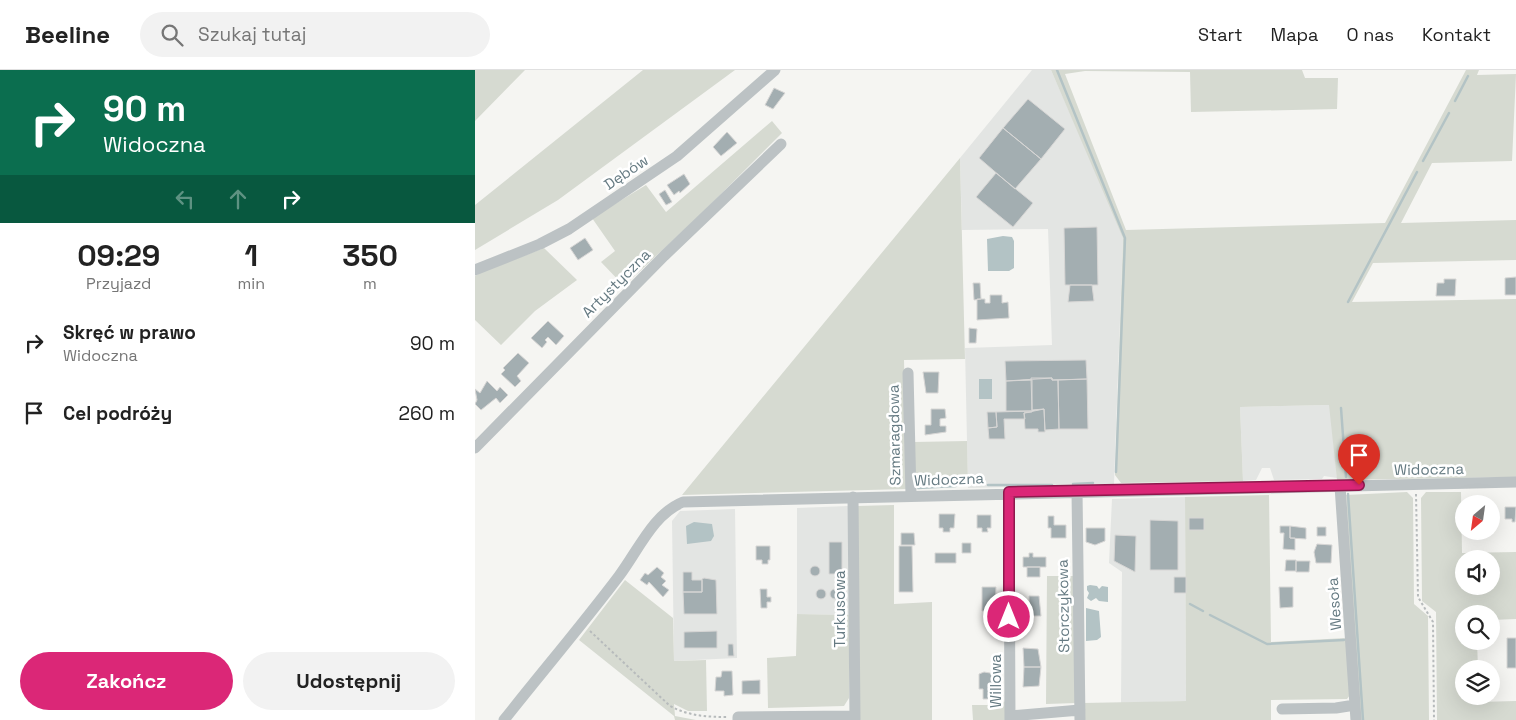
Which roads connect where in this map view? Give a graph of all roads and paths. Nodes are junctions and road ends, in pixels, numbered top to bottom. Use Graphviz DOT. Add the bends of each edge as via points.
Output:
graph roads {
  1 [pos="775,70"];
  2 [pos="781,144"];
  3 [pos="475,270"];
  4 [pos="908,373"];
  5 [pos="475,448"];
  6 [pos="1516,482"];
  7 [pos="1416,484"];
  8 [pos="1340,486"];
  9 [pos="1077,491"];
  10 [pos="1009,492"];
  11 [pos="911,495"];
  12 [pos="853,497"];
  13 [pos="581,624"];
  14 [pos="1355,705"];
  15 [pos="1282,709"];
  16 [pos="1080,715"];
  17 [pos="738,718"];
  18 [pos="855,718"];
  19 [pos="1010,718"];
  20 [pos="504,720"];
  21 [pos="1356,720"];
  22 [pos="1434,720"];
  1 -- 3 [label="street, Dębów" via="677,156 569,228"];
  2 -- 5 [label="street, Artystyczna" via="664,256"];
  4 -- 11 [label="street, Szmaragdowa"];
  6 -- 7 [label="street, Widoczna"];
  7 -- 8 [label="street, Widoczna"];
  7 -- 22 [label="path" via="1418,597 1433,622"];
  8 -- 9 [label="street, Widoczna"];
  8 -- 14 [label="street, Wesoła"];
  9 -- 10 [label="street, Widoczna"];
  9 -- 16 [label="street, Storczykowa"];
  10 -- 11 [label="street, Widoczna"];
  10 -- 19 [label="street, Willowa"];
  11 -- 12 [label="street, Widoczna"];
  12 -- 13 [label="street, Widoczna" via="683,502 673,506 660,517"];
  12 -- 18 [label="street, Turkusowa"];
  13 -- 17 [label="path" via="670,706 683,713 705,717"];
  13 -- 20 [label="street"];
  14 -- 15 [label="street"];
  14 -- 21 [label="street, Wesoła"];
  16 -- 19 [label="street"];
  17 -- 18 [label="street"];
}
